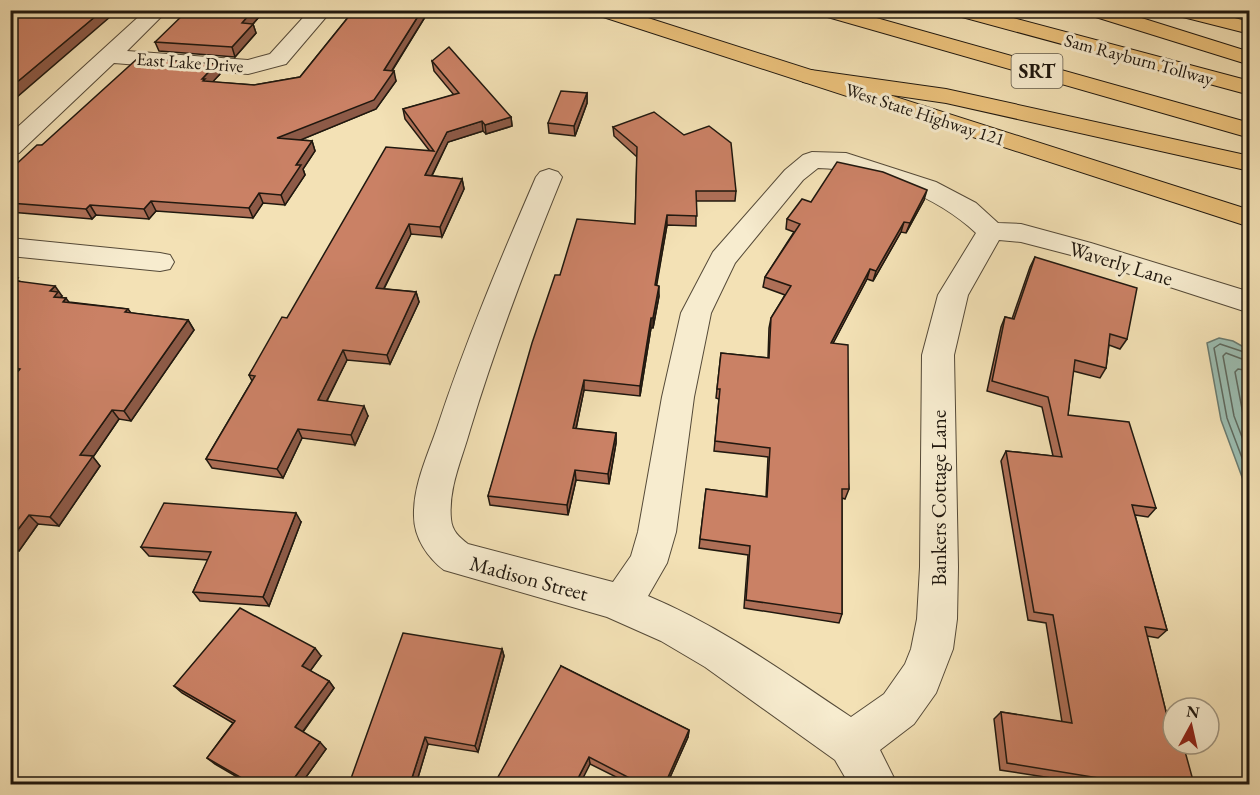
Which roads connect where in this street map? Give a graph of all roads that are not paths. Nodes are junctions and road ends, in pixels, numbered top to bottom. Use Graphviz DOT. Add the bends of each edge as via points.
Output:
graph roads {
  1 [pos="158,10"];
  2 [pos="322,10"];
  3 [pos="601,10"];
  4 [pos="824,10"];
  5 [pos="958,10"];
  6 [pos="1093,10"];
  7 [pos="1178,10"];
  8 [pos="1250,28"];
  9 [pos="108,56"];
  10 [pos="1250,59"];
  11 [pos="811,77"];
  12 [pos="1250,88"];
  13 [pos="1250,131"];
  14 [pos="10,148"];
  15 [pos="1250,164"];
  16 [pos="549,177"];
  17 [pos="1250,219"];
  18 [pos="991,231"];
  19 [pos="10,247"];
  20 [pos="160,262"];
  21 [pos="1250,303"];
  22 [pos="621,604"];
  23 [pos="851,744"];
  24 [pos="874,784"];
  1 -- 9 [label="street"];
  2 -- 9 [label="street, East Lake Drive" via="278,59 266,64 248,67"];
  3 -- 11 [label="main road, West State Highway 121"];
  4 -- 13 [label="main road, Sam Rayburn Tollway / SRT"];
  5 -- 12 [label="main road, Sam Rayburn Tollway / SRT"];
  6 -- 10 [label="main road"];
  7 -- 8 [label="main road"];
  9 -- 14 [label="street"];
  11 -- 15 [label="main road" via="946,96"];
  11 -- 17 [label="main road, West State Highway 121"];
  16 -- 22 [label="street, Madison Street" via="469,378 433,494 435,536 458,558"];
  18 -- 21 [label="street, Waverly Lane" via="1021,233 1081,249"];
  18 -- 22 [label="street" via="967,209 927,188 846,161 812,160 794,175 723,259 696,313 657,532 648,563"];
  18 -- 23 [label="street, Bankers Cottage Lane" via="953,295 938,355 939,567 932,649 921,678 898,709"];
  19 -- 20 [label="street"];
  22 -- 23 [label="street, Madison Street" via="675,627 720,653"];
  23 -- 24 [label="street, Madison Street"];
}
